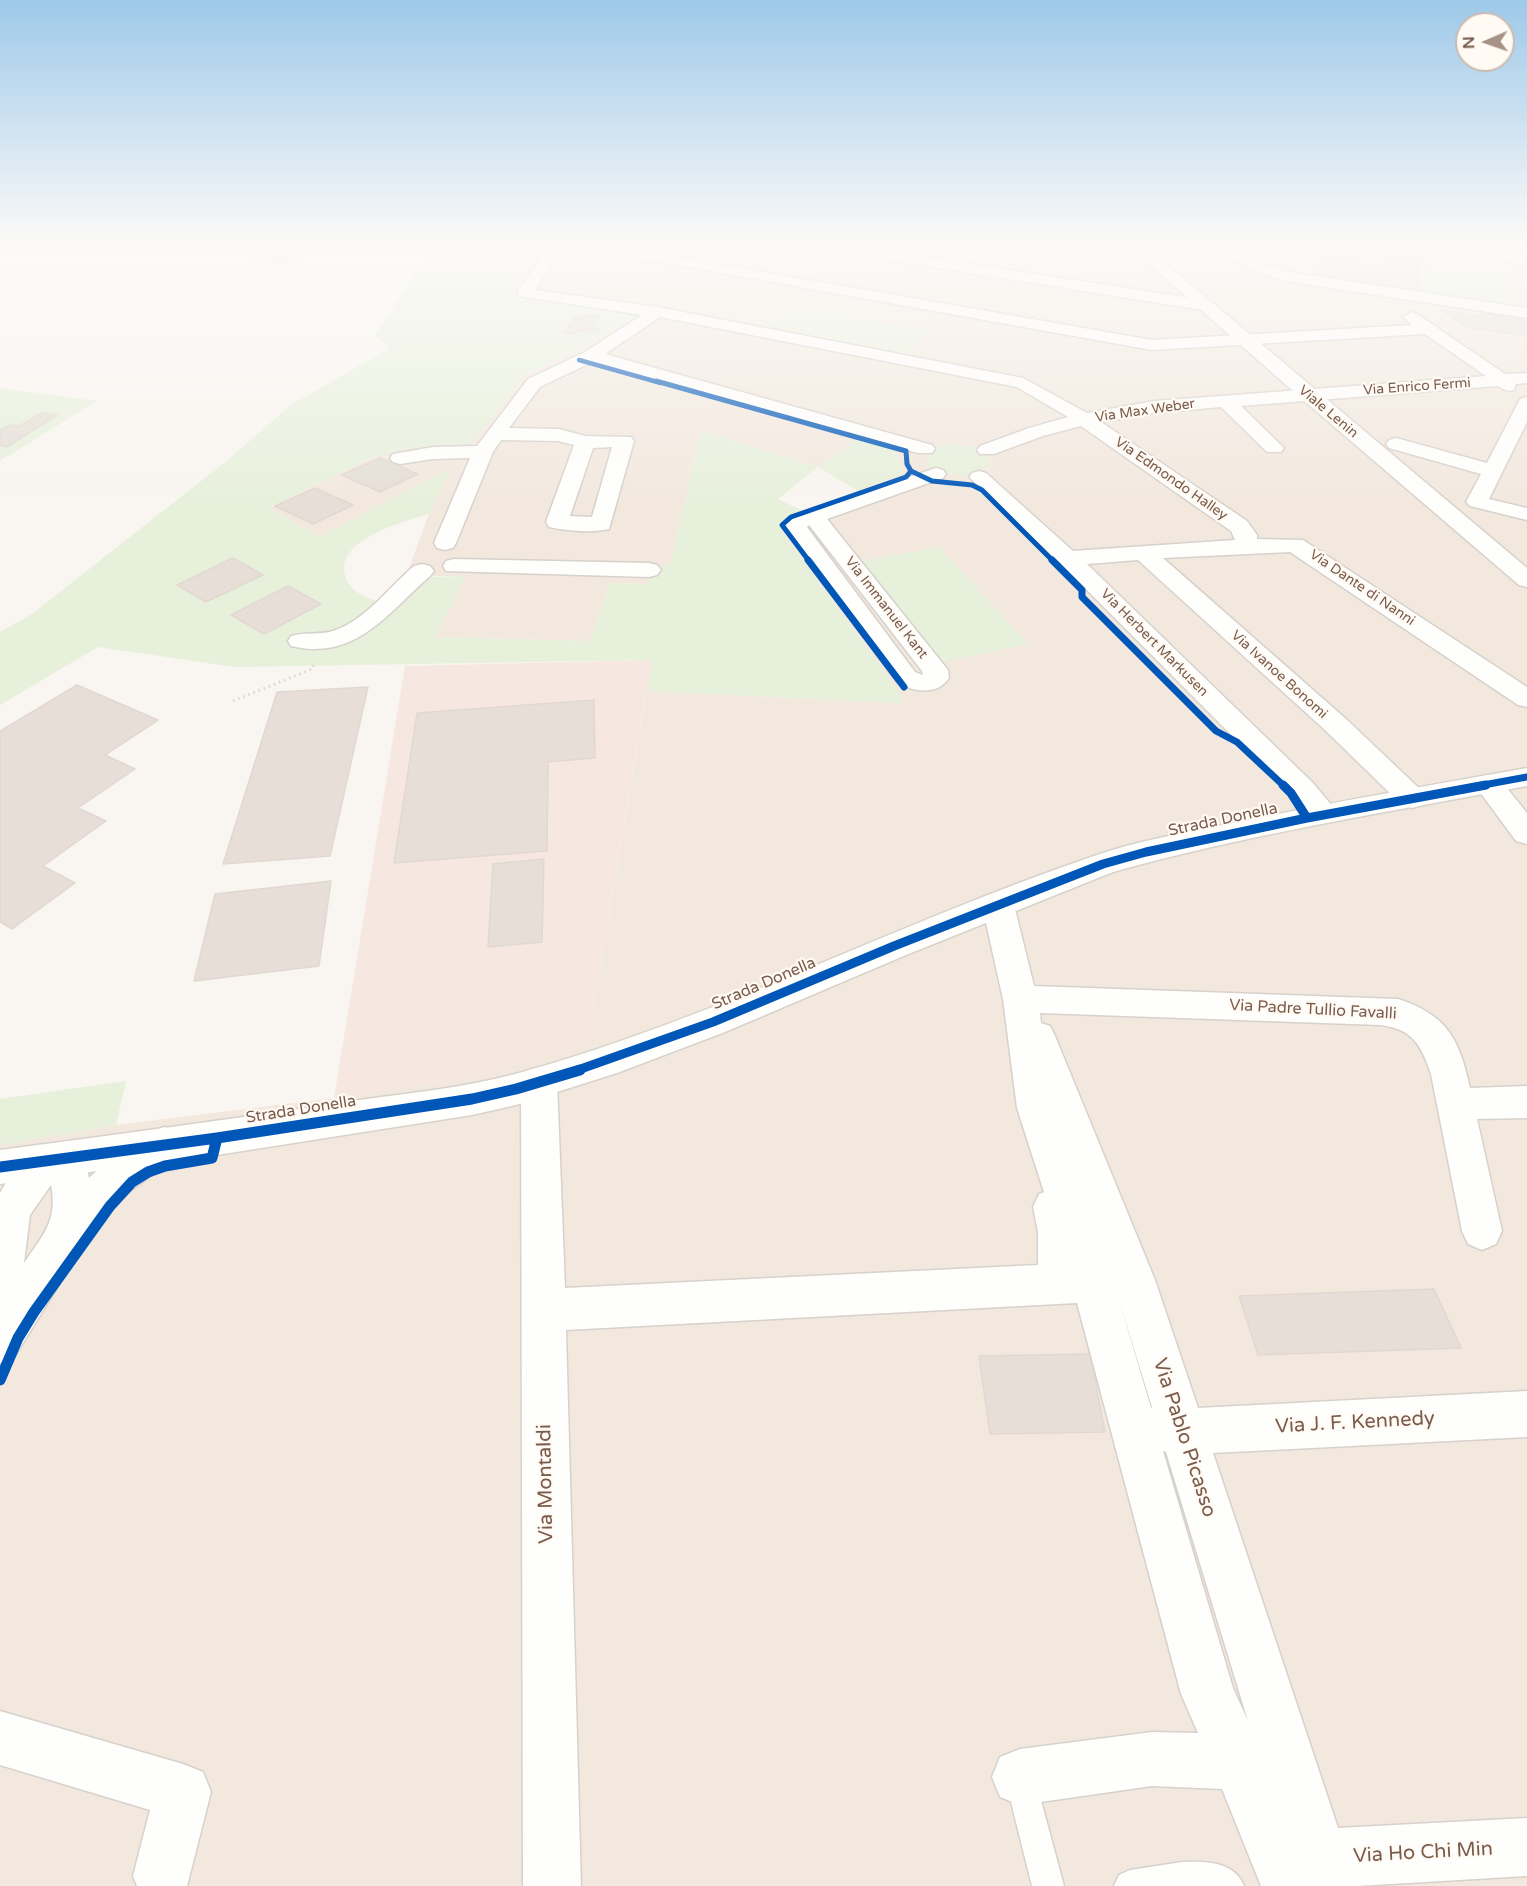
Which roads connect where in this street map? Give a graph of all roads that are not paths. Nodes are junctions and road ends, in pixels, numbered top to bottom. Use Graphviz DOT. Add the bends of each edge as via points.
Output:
graph roads {
  1 [pos="632,329"];
  2 [pos="746,329"];
  3 [pos="1062,329"];
  4 [pos="1187,329"];
  5 [pos="1232,329"];
  6 [pos="1430,329"];
  7 [pos="1245,340"];
  8 [pos="1179,345"];
  9 [pos="591,357"];
  10 [pos="1527,378"];
  11 [pos="1501,381"];
  12 [pos="1527,393"];
  13 [pos="1308,395"];
  14 [pos="1225,401"];
  15 [pos="1527,403"];
  16 [pos="1084,419"];
  17 [pos="494,434"];
  18 [pos="585,442"];
  19 [pos="966,443"];
  20 [pos="1396,444"];
  21 [pos="1274,448"];
  22 [pos="987,450"];
  23 [pos="483,452"];
  24 [pos="400,458"];
  25 [pos="1491,470"];
  26 [pos="936,474"];
  27 [pos="979,477"];
  28 [pos="1527,514"];
  29 [pos="814,517"];
  30 [pos="448,534"];
  31 [pos="1244,537"];
  32 [pos="1144,553"];
  33 [pos="417,557"];
  34 [pos="1068,558"];
  35 [pos="454,566"];
  36 [pos="649,570"];
  37 [pos="1527,580"];
  38 [pos="381,611"];
  39 [pos="340,619"];
  40 [pos="311,641"];
  41 [pos="1527,699"];
  42 [pos="1527,777"];
  43 [pos="1488,784"];
  44 [pos="1412,798"];
  45 [pos="1324,814"];
  46 [pos="1527,834"];
  47 [pos="999,905"];
  48 [pos="1020,999"];
  49 [pos="539,1082"];
  50 [pos="1527,1102"];
  51 [pos="1454,1104"];
  52 [pos="164,1144"];
  53 [pos="57,1159"];
  54 [pos="0,1167"];
  55 [pos="3,1222"];
  56 [pos="1482,1231"];
  57 [pos="68,1238"];
  58 [pos="0,1281"];
  59 [pos="1096,1283"];
  60 [pos="544,1310"];
  61 [pos="0,1341"];
  62 [pos="1527,1414"];
  63 [pos="1182,1432"];
  64 [pos="1147,1482"];
  65 [pos="0,1738"];
  66 [pos="1264,1763"];
  67 [pos="1020,1777"];
  68 [pos="1527,1847"];
  69 [pos="162,1876"];
  70 [pos="1312,1877"];
  71 [pos="552,1886"];
  72 [pos="1048,1886"];
  73 [pos="1130,1886"];
  74 [pos="1228,1886"];
  1 -- 9 [label="street"];
  2 -- 16 [label="street, Via Edmondo Halley" via="1023,382"];
  3 -- 8 [label="street" via="1152,345"];
  4 -- 8 [label="street"];
  5 -- 7 [label="street, Viale Lenin"];
  6 -- 7 [label="street"];
  6 -- 11 [label="street"];
  7 -- 8 [label="street"];
  7 -- 13 [label="street, Viale Lenin"];
  9 -- 17 [label="street" via="534,383"];
  9 -- 26 [label="street" via="934,446 920,454 919,459"];
  10 -- 11 [label="street, Via Enrico Fermi"];
  11 -- 12 [label="street"];
  11 -- 13 [label="street, Via Enrico Fermi"];
  13 -- 14 [label="street, Via Max Weber"];
  13 -- 37 [label="street, Viale Lenin"];
  14 -- 16 [label="street, Via Max Weber"];
  14 -- 21 [label="street"];
  15 -- 25 [label="street"];
  16 -- 22 [label="street, Via Max Weber"];
  16 -- 31 [label="street, Via Edmondo Halley"];
  17 -- 18 [label="street" via="560,435"];
  17 -- 23 [label="street"];
  19 -- 22 [label="street"];
  20 -- 25 [label="street"];
  22 -- 27 [label="street" via="997,465"];
  23 -- 24 [label="street" via="427,460"];
  23 -- 30 [label="street"];
  25 -- 28 [label="street" via="1477,502"];
  26 -- 27 [label="street"];
  26 -- 29 [label="street, Via Immanuel Kant"];
  27 -- 34 [label="street, Via Herbert Markusen"];
  29 -- 29 [label="street, Via Immanuel Kant" via="797,522 795,528 906,677 917,683 933,681 936,670"];
  30 -- 33 [label="street"];
  30 -- 35 [label="street" via="462,550 462,558"];
  31 -- 32 [label="street, Via Dante di Nanni"];
  31 -- 41 [label="street, Via Dante di Nanni" via="1303,548"];
  32 -- 34 [label="street, Via Dante di Nanni"];
  32 -- 44 [label="street, Via Ivanoe Bonomi"];
  33 -- 35 [label="street" via="439,571"];
  33 -- 38 [label="street"];
  34 -- 45 [label="street, Via Herbert Markusen"];
  35 -- 36 [label="street"];
  38 -- 39 [label="street"];
  38 -- 40 [label="street" via="350,635"];
  42 -- 43 [label="street, Strada Donella"];
  43 -- 44 [label="street, Strada Donella"];
  43 -- 46 [label="street"];
  44 -- 45 [label="street, Strada Donella"];
  45 -- 47 [label="street, Strada Donella" via="1119,859"];
  47 -- 48 [label="street, Via Pablo Picasso"];
  47 -- 49 [label="street, Strada Donella" via="713,1022"];
  48 -- 51 [label="street, Via Padre Tullio Favalli" via="1398,1013 1427,1029 1439,1045"];
  48 -- 59 [label="street, Via Pablo Picasso" via="1047,1058"];
  48 -- 59 [label="street, Via Pablo Picasso" via="1036,1108"];
  49 -- 52 [label="street, Strada Donella" via="472,1099"];
  49 -- 60 [label="street, Via Montaldi"];
  50 -- 51 [label="street"];
  51 -- 56 [label="street, Via Padre Tullio Favalli"];
  52 -- 53 [label="street, Strada Donella"];
  52 -- 57 [label="street" via="134,1163 103,1191"];
  53 -- 54 [label="street, Strada Donella"];
  53 -- 55 [label="street" via="25,1187"];
  53 -- 57 [label="street" via="74,1200"];
  55 -- 58 [label="street" via="5,1253"];
  57 -- 61 [label="street"];
  59 -- 60 [label="street"];
  59 -- 63 [label="street, Via Pablo Picasso"];
  59 -- 64 [label="street, Via Pablo Picasso"];
  60 -- 71 [label="street, Via Montaldi"];
  62 -- 63 [label="street, Via J. F. Kennedy"];
  63 -- 64 [label="street" via="1161,1442"];
  63 -- 66 [label="street, Via Pablo Picasso"];
  64 -- 66 [label="street, Via Pablo Picasso" via="1208,1694"];
  65 -- 69 [label="street" via="183,1792"];
  66 -- 67 [label="street" via="1152,1759"];
  66 -- 70 [label="street, Via Pablo Picasso"];
  67 -- 72 [label="lane"];
  68 -- 70 [label="street, Via Ho Chi Min"];
  73 -- 74 [label="lane" via="1207,1876 1223,1880"];
}
